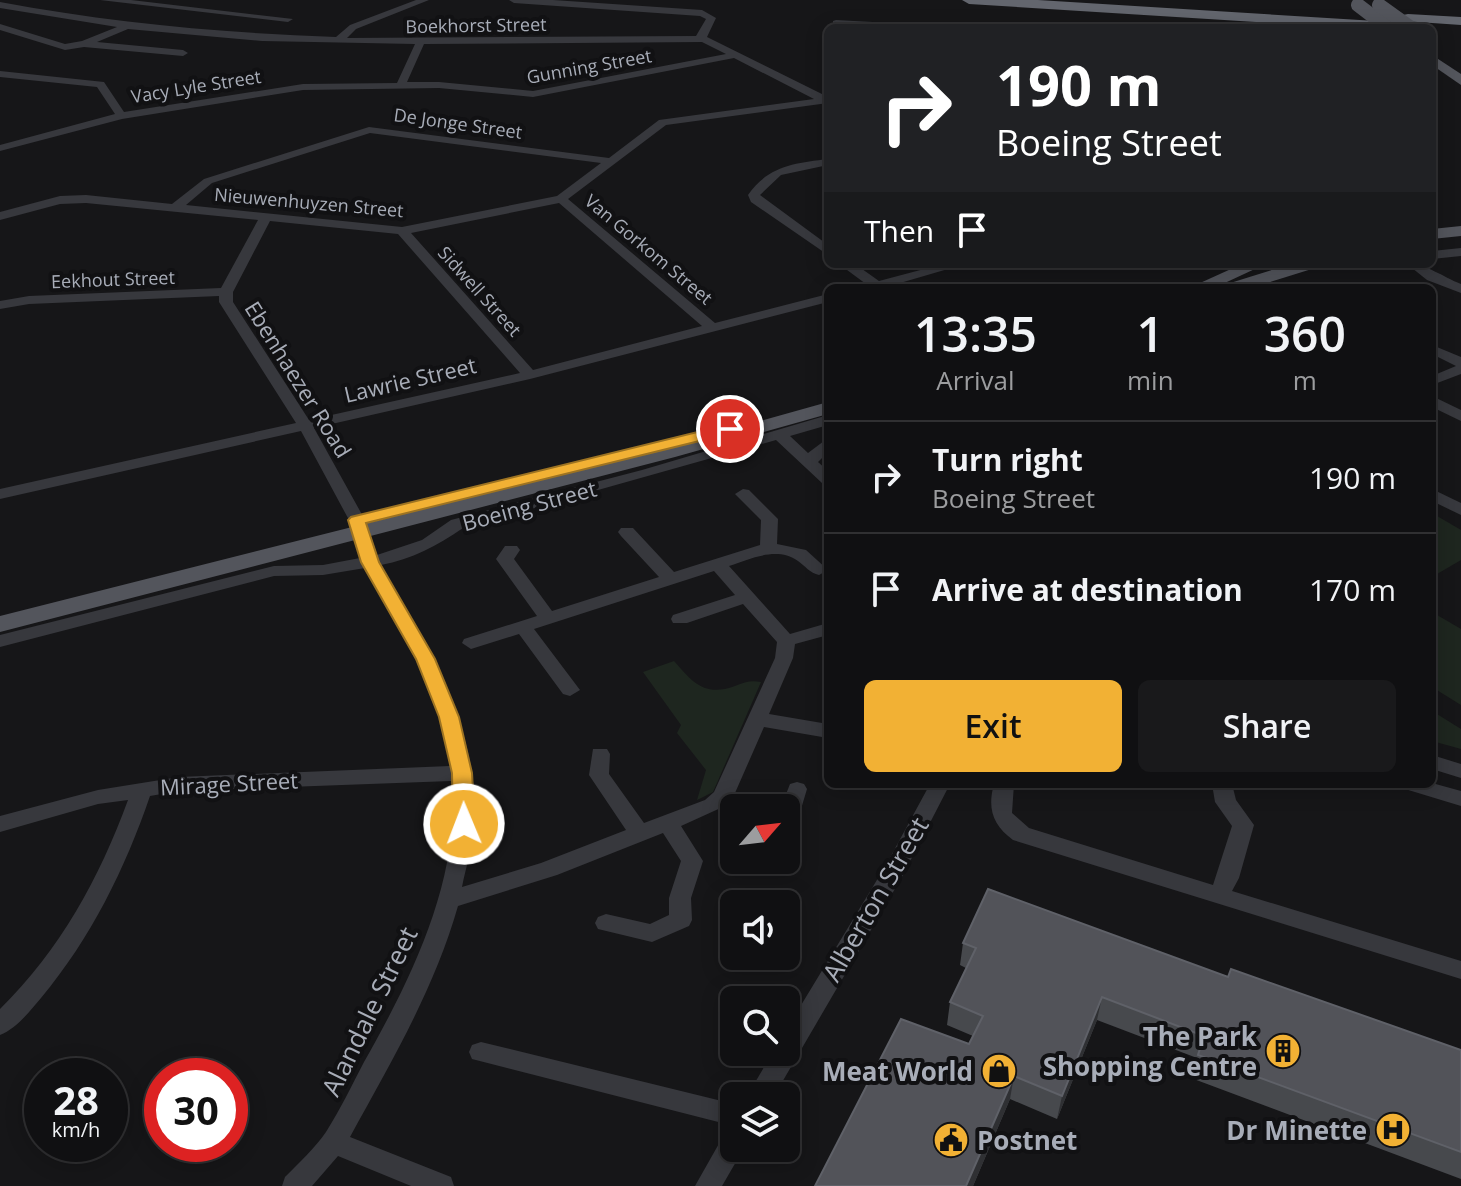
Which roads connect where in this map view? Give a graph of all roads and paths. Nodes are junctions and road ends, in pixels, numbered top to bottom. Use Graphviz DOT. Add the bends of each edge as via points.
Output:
graph roads {
  1 [pos="105,0"];
  2 [pos="424,0"];
  3 [pos="514,0"];
  4 [pos="969,0"];
  5 [pos="1123,0"];
  6 [pos="1376,2"];
  7 [pos="1354,3"];
  8 [pos="0,5"];
  9 [pos="234,13"];
  10 [pos="288,19"];
  11 [pos="1461,21"];
  12 [pos="836,23"];
  13 [pos="854,24"];
  14 [pos="1360,24"];
  15 [pos="1383,24"];
  16 [pos="1406,24"];
  17 [pos="0,27"];
  18 [pos="127,27"];
  19 [pos="1436,28"];
  20 [pos="1461,30"];
  21 [pos="198,32"];
  22 [pos="704,39"];
  23 [pos="338,41"];
  24 [pos="421,41"];
  25 [pos="84,44"];
  26 [pos="1436,47"];
  27 [pos="183,53"];
  28 [pos="734,55"];
  29 [pos="1436,62"];
  30 [pos="1461,65"];
  31 [pos="0,74"];
  32 [pos="1461,81"];
  33 [pos="401,84"];
  34 [pos="824,99"];
  35 [pos="824,100"];
  36 [pos="121,116"];
  37 [pos="0,148"];
  38 [pos="609,161"];
  39 [pos="824,163"];
  40 [pos="561,199"];
  41 [pos="175,208"];
  42 [pos="0,216"];
  43 [pos="266,217"];
  44 [pos="1461,219"];
  45 [pos="1436,222"];
  46 [pos="402,231"];
  47 [pos="1461,231"];
  48 [pos="1436,234"];
  49 [pos="824,248"];
  50 [pos="1459,253"];
  51 [pos="1436,255"];
  52 [pos="851,268"];
  53 [pos="943,268"];
  54 [pos="1248,268"];
  55 [pos="1296,268"];
  56 [pos="1420,268"];
  57 [pos="869,284"];
  58 [pos="883,284"];
  59 [pos="1208,284"];
  60 [pos="1246,284"];
  61 [pos="1461,289"];
  62 [pos="226,292"];
  63 [pos="824,299"];
  64 [pos="1,305"];
  65 [pos="713,328"];
  66 [pos="1461,346"];
  67 [pos="1437,352"];
  68 [pos="1461,363"];
  69 [pos="1461,369"];
  70 [pos="530,375"];
  71 [pos="1436,379"];
  72 [pos="824,403"];
  73 [pos="1436,403"];
  74 [pos="824,409"];
  75 [pos="1461,416"];
  76 [pos="824,421"];
  77 [pos="305,425"];
  78 [pos="779,434"];
  79 [pos="824,447"];
  80 [pos="808,462"];
  81 [pos="824,476"];
  82 [pos="0,494"];
  83 [pos="743,494"];
  84 [pos="1436,496"];
  85 [pos="1461,510"];
  86 [pos="359,525"];
  87 [pos="627,532"];
  88 [pos="768,548"];
  89 [pos="511,550"];
  90 [pos="370,562"];
  91 [pos="718,565"];
  92 [pos="819,570"];
  93 [pos="671,580"];
  94 [pos="748,597"];
  95 [pos="0,615"];
  96 [pos="549,619"];
  97 [pos="680,619"];
  98 [pos="0,624"];
  99 [pos="523,627"];
  100 [pos="824,630"];
  101 [pos="0,641"];
  102 [pos="786,641"];
  103 [pos="471,643"];
  104 [pos="570,690"];
  105 [pos="758,719"];
  106 [pos="824,730"];
  107 [pos="600,754"];
  108 [pos="1436,763"];
  109 [pos="1461,771"];
  110 [pos="462,773"];
  111 [pos="938,788"];
  112 [pos="1003,788"];
  113 [pos="1223,788"];
  114 [pos="1425,788"];
  115 [pos="142,789"];
  116 [pos="797,789"];
  117 [pos="724,794"];
  118 [pos="796,794"];
  119 [pos="720,798"];
  120 [pos="1461,799"];
  121 [pos="668,822"];
  122 [pos="0,824"];
  123 [pos="639,833"];
  124 [pos="1219,894"];
  125 [pos="448,900"];
  126 [pos="606,923"];
  127 [pos="1461,970"];
  128 [pos="0,1025"];
  129 [pos="481,1052"];
  130 [pos="768,1082"];
  131 [pos="720,1112"];
  132 [pos="334,1142"];
  133 [pos="722,1162"];
  134 [pos="295,1186"];
  135 [pos="441,1186"];
  136 [pos="708,1186"];
  1 -- 9 [label="street"];
  2 -- 23 [label="street" via="353,27"];
  3 -- 22 [label="street" via="702,13 711,18"];
  4 -- 14 [label="highway"];
  5 -- 11 [label="highway"];
  6 -- 16 [label="main road, bridge"];
  7 -- 15 [label="main road, bridge"];
  8 -- 18 [label="street, Boekhorst Street"];
  9 -- 10 [label="street"];
  9 -- 21 [label="street"];
  12 -- 13 [label="street"];
  17 -- 25 [label="street" via="65,47"];
  18 -- 21 [label="street, Boekhorst Street"];
  18 -- 25 [label="street"];
  19 -- 20 [label="highway"];
  21 -- 23 [label="street, Boekhorst Street"];
  22 -- 24 [label="street, Boekhorst Street"];
  22 -- 28 [label="street"];
  23 -- 24 [label="street, Boekhorst Street"];
  24 -- 33 [label="street"];
  25 -- 27 [label="street"];
  26 -- 30 [label="main road"];
  28 -- 33 [label="street, Gunning Street" via="533,94"];
  28 -- 34 [label="street"];
  29 -- 32 [label="main road"];
  31 -- 36 [label="street" via="100,84"];
  33 -- 36 [label="street, Vacy Lyle Street" via="303,87"];
  35 -- 38 [label="street, Nieuwenhuyzen Street" via="663,122"];
  36 -- 37 [label="street, Vacy Lyle Street"];
  38 -- 40 [label="street, Nieuwenhuyzen Street"];
  38 -- 41 [label="street, De Jonge Street" via="369,130 208,181"];
  39 -- 49 [label="street" via="779,170 754,195"];
  40 -- 46 [label="street, Nieuwenhuyzen Street"];
  40 -- 65 [label="street, Van Gorkom Street"];
  41 -- 42 [label="street, Nieuwenhuyzen Street" via="74,199"];
  41 -- 43 [label="street, Nieuwenhuyzen Street"];
  43 -- 46 [label="street, Nieuwenhuyzen Street"];
  43 -- 62 [label="street, Ebenhaezer Road"];
  44 -- 45 [label="main road"];
  46 -- 70 [label="street, Sidwell Street"];
  47 -- 48 [label="main road"];
  50 -- 51 [label="street"];
  52 -- 57 [label="street"];
  53 -- 58 [label="street"];
  54 -- 59 [label="main road"];
  55 -- 60 [label="main road"];
  56 -- 61 [label="street"];
  62 -- 64 [label="street, Eekhout Street"];
  62 -- 77 [label="street, Ebenhaezer Road" via="228,306"];
  63 -- 65 [label="street, Lawrie Street"];
  65 -- 70 [label="street, Lawrie Street"];
  66 -- 67 [label="street"];
  67 -- 68 [label="street"];
  69 -- 71 [label="street"];
  70 -- 77 [label="street, Lawrie Street"];
  72 -- 86 [label="main road, Boeing Street"];
  73 -- 75 [label="street"];
  74 -- 86 [label="main road, Boeing Street" via="668,453"];
  76 -- 78 [label="street, Boeing Street"];
  77 -- 82 [label="street, Lawrie Street"];
  77 -- 86 [label="street, Ebenhaezer Road"];
  78 -- 80 [label="street"];
  78 -- 90 [label="street, Boeing Street" via="457,524 422,547"];
  79 -- 80 [label="street"];
  80 -- 81 [label="street"];
  83 -- 88 [label="street" via="770,519"];
  84 -- 85 [label="street"];
  86 -- 90 [label="street, Alandale Street"];
  86 -- 95 [label="main road, Boeing Street"];
  86 -- 98 [label="main road, Boeing Street"];
  87 -- 93 [label="street"];
  88 -- 91 [label="street"];
  88 -- 92 [label="street" via="800,554"];
  89 -- 96 [label="street" via="505,559"];
  90 -- 101 [label="street, Boeing Street" via="274,571"];
  90 -- 110 [label="street, Alandale Street" via="426,659 449,717"];
  91 -- 93 [label="street"];
  91 -- 94 [label="street"];
  93 -- 96 [label="street"];
  94 -- 97 [label="street"];
  94 -- 102 [label="street"];
  96 -- 99 [label="street"];
  99 -- 103 [label="street"];
  99 -- 104 [label="street"];
  100 -- 102 [label="street"];
  102 -- 105 [label="street"];
  105 -- 106 [label="street"];
  105 -- 117 [label="street"];
  107 -- 123 [label="street" via="599,775"];
  108 -- 109 [label="street"];
  110 -- 115 [label="street, Mirage Street"];
  110 -- 125 [label="street, Alandale Street" via="464,824"];
  111 -- 130 [label="street, Alberton Street"];
  112 -- 124 [label="street" via="1000,812 1021,834"];
  113 -- 124 [label="street" via="1243,825"];
  114 -- 120 [label="street"];
  115 -- 122 [label="street, Mirage Street"];
  115 -- 128 [label="street" via="123,848 74,937 50,972"];
  116 -- 118 [label="street"];
  119 -- 121 [label="street"];
  121 -- 123 [label="street"];
  121 -- 126 [label="street" via="692,861 680,898 681,920 652,933"];
  123 -- 125 [label="street" via="549,869"];
  124 -- 127 [label="street"];
  125 -- 132 [label="street, Alandale Street" via="432,955"];
  129 -- 131 [label="street"];
  132 -- 134 [label="street, Alandale Street"];
  132 -- 135 [label="street"];
  133 -- 136 [label="street"];
}
